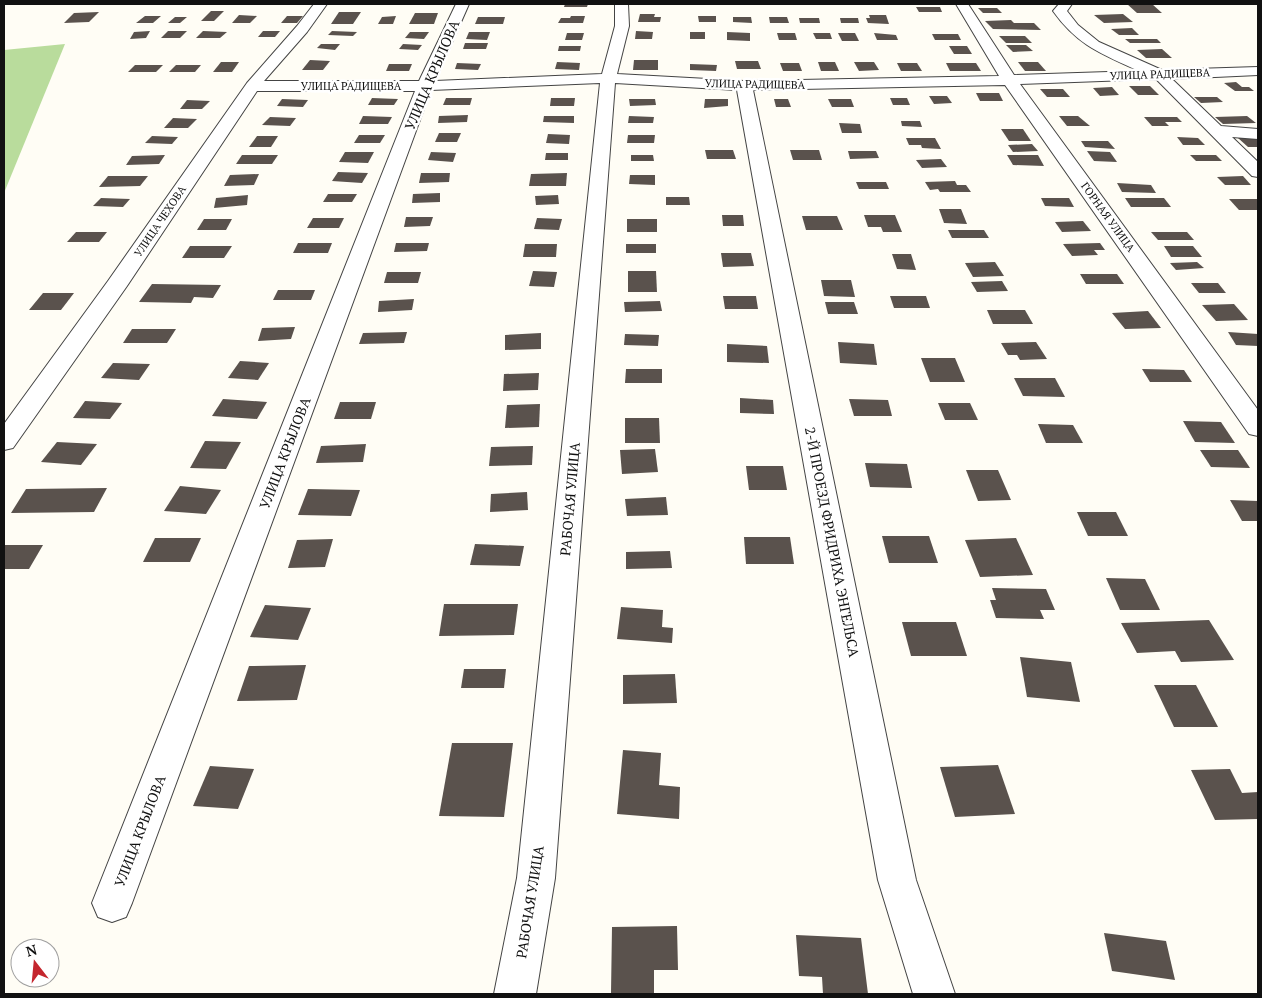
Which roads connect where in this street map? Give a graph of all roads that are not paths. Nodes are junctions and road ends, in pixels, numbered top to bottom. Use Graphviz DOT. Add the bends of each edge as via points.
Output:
graph roads {
  1 [pos="320,4"];
  2 [pos="462,4"];
  3 [pos="621,4"];
  4 [pos="962,4"];
  5 [pos="1066,4"];
  6 [pos="1258,70"];
  7 [pos="1159,74"];
  8 [pos="608,78"];
  9 [pos="1009,80"];
  10 [pos="252,86"];
  11 [pos="425,86"];
  12 [pos="744,86"];
  13 [pos="1217,131"];
  14 [pos="1258,134"];
  15 [pos="1258,172"];
  16 [pos="1258,428"];
  17 [pos="4,442"];
  18 [pos="112,903"];
  19 [pos="515,994"];
  20 [pos="934,994"];
  1 -- 10 [label="street, УЛИЦА ЧЕХОВА"];
  2 -- 11 [label="street, УЛИЦА КРЫЛОВА"];
  3 -- 8 [label="street, РАБОЧАЯ УЛИЦА" via="622,26"];
  4 -- 9 [label="street, ГОРНАЯ УЛИЦА"];
  5 -- 7 [label="street" via="1060,11 1073,28 1094,45"];
  6 -- 7 [label="street, УЛИЦА РАДИЩЕВА"];
  7 -- 9 [label="street, УЛИЦА РАДИЩЕВА"];
  7 -- 13 [label="street"];
  8 -- 11 [label="street, УЛИЦА РАДИЩЕВА"];
  8 -- 12 [label="street, УЛИЦА РАДИЩЕВА"];
  8 -- 19 [label="street, РАБОЧАЯ УЛИЦА" via="536,878"];
  9 -- 12 [label="street, УЛИЦА РАДИЩЕВА"];
  9 -- 16 [label="street, ГОРНАЯ УЛИЦА"];
  10 -- 11 [label="street, УЛИЦА РАДИЩЕВА"];
  10 -- 17 [label="street, УЛИЦА ЧЕХОВА" via="116,286"];
  11 -- 18 [label="street, УЛИЦА КРЫЛОВА"];
  12 -- 20 [label="street, 2-Й ПРОЕЗД ФРИДРИХА ЭНГЕЛЬСА" via="897,880"];
  13 -- 14 [label="street"];
  13 -- 15 [label="street"];
}
